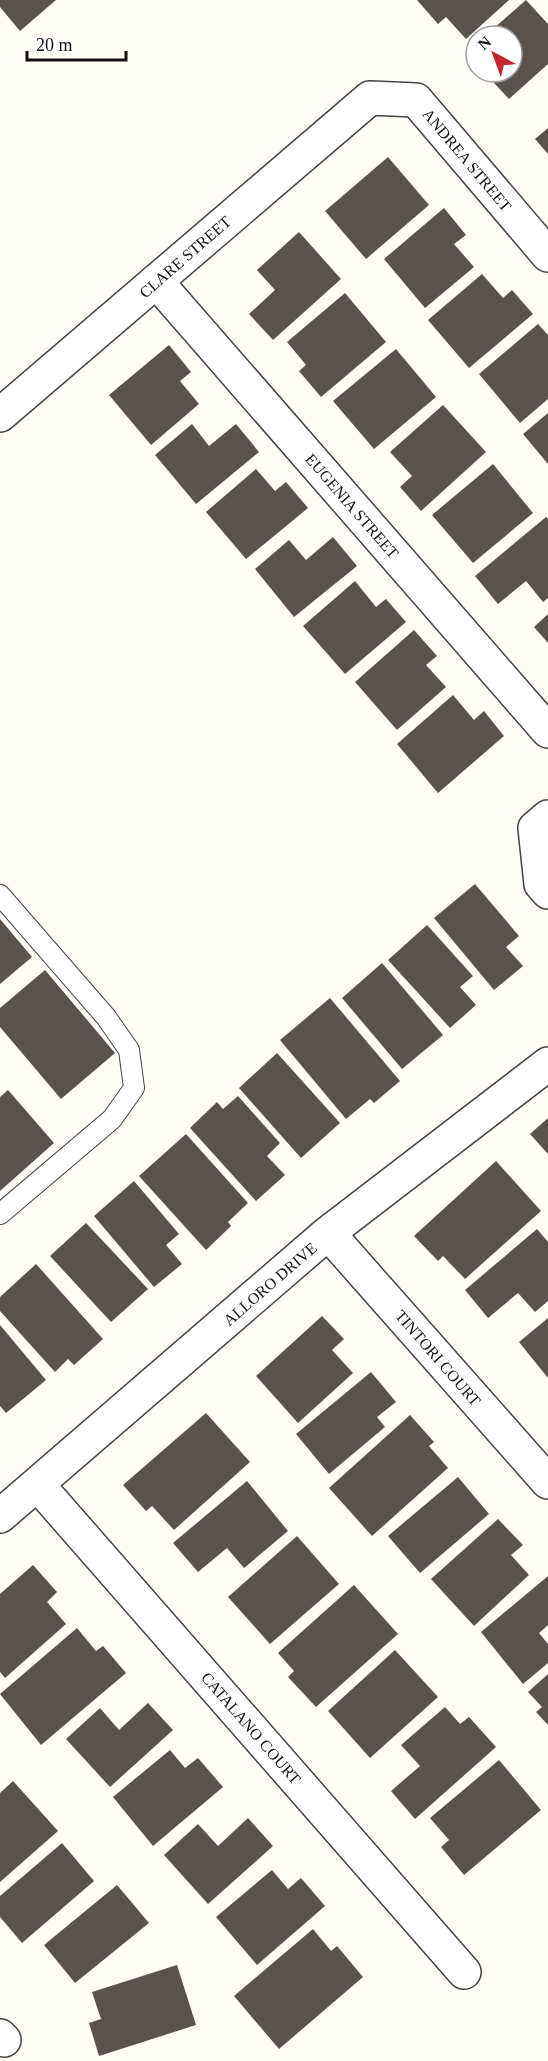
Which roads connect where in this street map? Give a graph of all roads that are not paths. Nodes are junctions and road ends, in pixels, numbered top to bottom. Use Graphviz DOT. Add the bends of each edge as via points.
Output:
graph roads {
  1 [pos="369,98"];
  2 [pos="548,255"];
  3 [pos="156,281"];
  4 [pos="0,415"];
  5 [pos="548,731"];
  6 [pos="541,823"];
  7 [pos="548,892"];
  8 [pos="0,895"];
  9 [pos="548,1064"];
  10 [pos="0,1214"];
  11 [pos="328,1233"];
  12 [pos="548,1482"];
  13 [pos="38,1485"];
  14 [pos="0,1516"];
  15 [pos="464,1972"];
  1 -- 2 [label="street, ANDREA STREET" via="416,100"];
  1 -- 3 [label="street, CLARE STREET"];
  3 -- 4 [label="street, CLARE STREET"];
  3 -- 5 [label="street, EUGENIA STREET"];
  6 -- 7 [label="street" via="541,884"];
  8 -- 10 [label="lane" via="118,1034 129,1050 134,1088 112,1119"];
  9 -- 11 [label="street, ALLORO DRIVE"];
  11 -- 12 [label="street, TINTORI COURT"];
  11 -- 13 [label="street, ALLORO DRIVE"];
  13 -- 14 [label="street, ALLORO DRIVE"];
  13 -- 15 [label="street, CATALANO COURT"];
}
